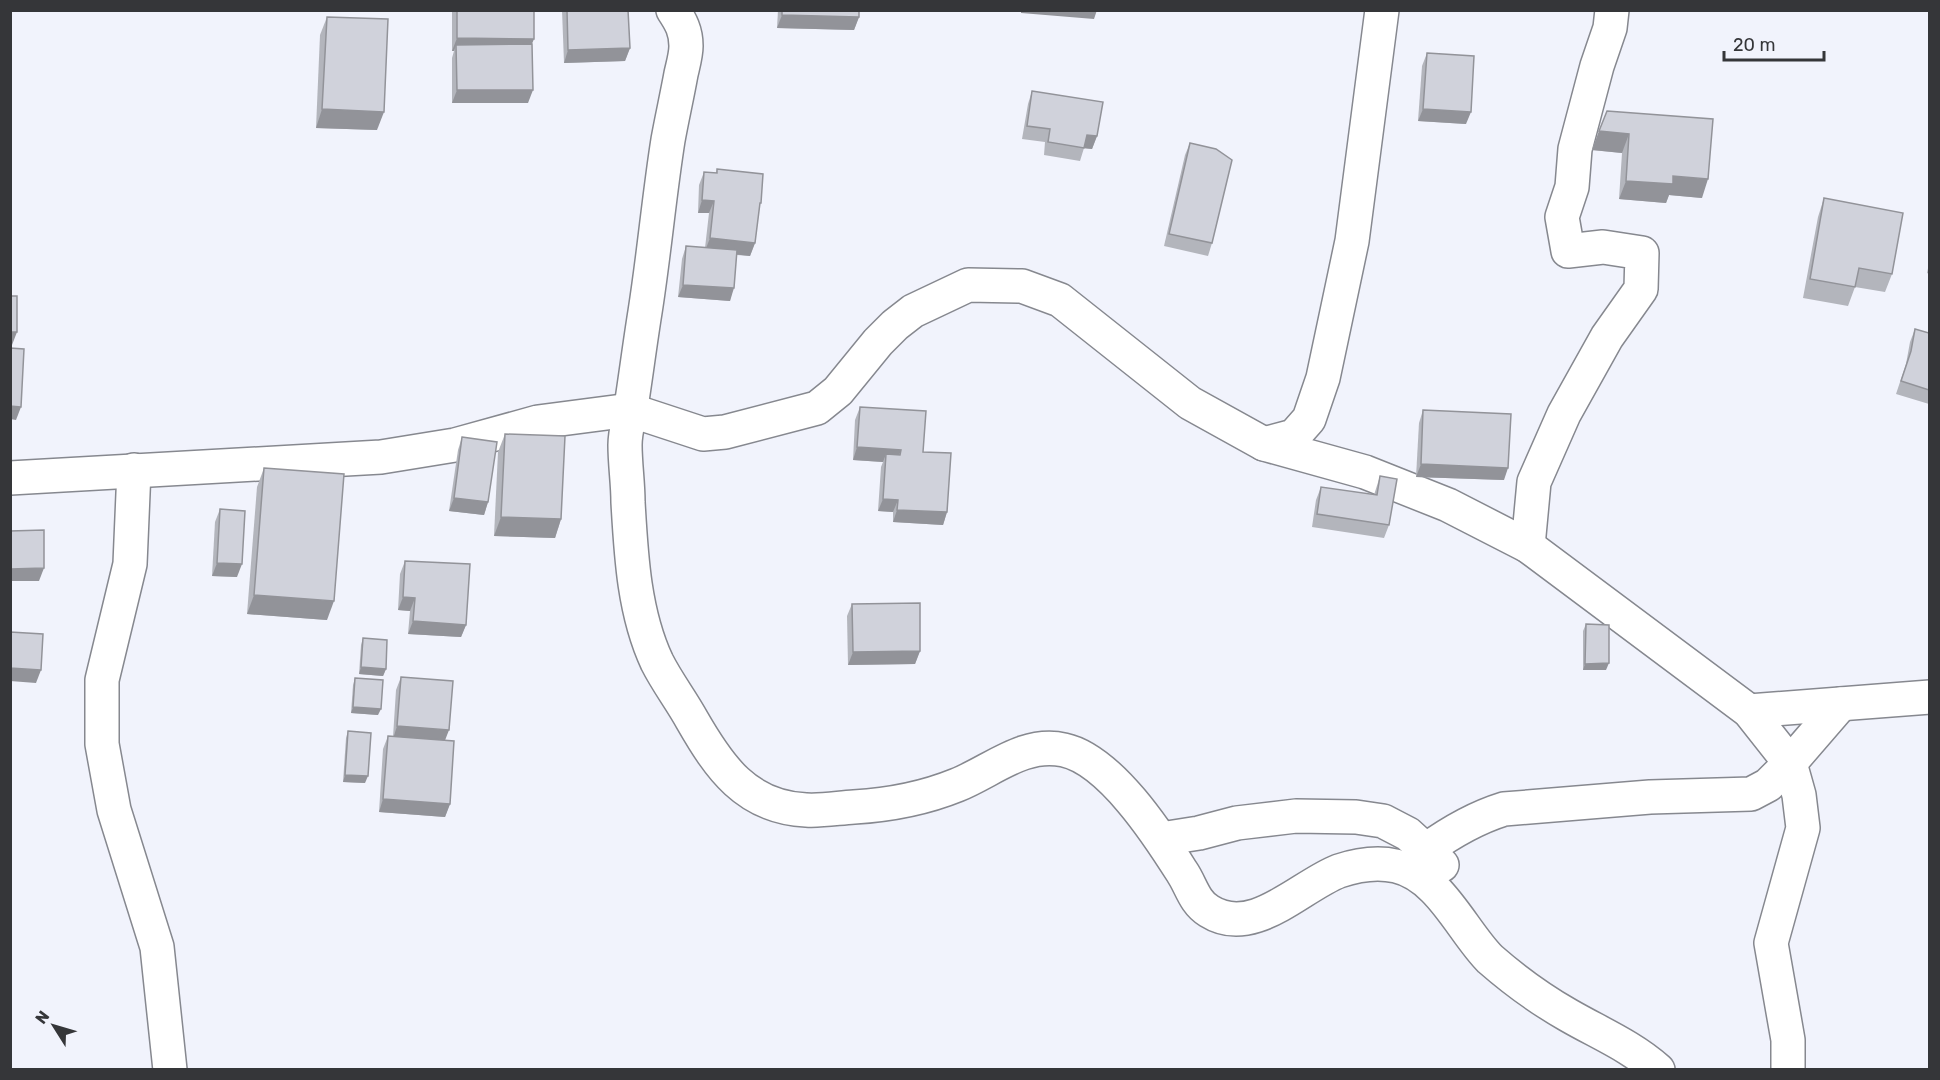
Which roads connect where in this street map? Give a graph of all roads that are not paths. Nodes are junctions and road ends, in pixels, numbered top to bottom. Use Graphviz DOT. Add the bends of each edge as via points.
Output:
graph roads {
  1 [pos="673,10"];
  2 [pos="1382,10"];
  3 [pos="1612,10"];
  4 [pos="630,410"];
  5 [pos="1263,444"];
  6 [pos="134,470"];
  7 [pos="10,478"];
  8 [pos="1528,546"];
  9 [pos="1929,698"];
  10 [pos="1841,704"];
  11 [pos="1749,711"];
  12 [pos="1790,763"];
  13 [pos="1161,839"];
  14 [pos="1426,850"];
  15 [pos="1486,955"];
  16 [pos="170,1070"];
  17 [pos="1658,1070"];
  18 [pos="1788,1070"];
  1 -- 4 [label="street" via="683,25 686,47 668,141"];
  2 -- 5 [label="street" via="1352,241 1323,378 1309,418 1294,436"];
  3 -- 8 [label="street" via="1575,148 1572,187 1562,217 1568,251 1603,247 1642,253 1641,290 1608,337 1564,414 1534,482"];
  4 -- 5 [label="street" via="703,434 817,408 838,391 878,342 913,311 968,285 1022,286 1060,300 1190,403"];
  4 -- 6 [label="street" via="538,422 455,445 381,457"];
  4 -- 13 [label="street" via="625,442 630,548 643,626 658,664 700,734 724,771 740,785 758,798 805,810 866,806 921,797 959,784 1006,760 1047,747 1084,756 1103,770"];
  5 -- 8 [label="street" via="1365,472 1448,505"];
  6 -- 7 [label="street"];
  6 -- 16 [label="street" via="130,564 102,680 102,744 114,810 157,947"];
  8 -- 11 [label="street"];
  9 -- 10 [label="street"];
  10 -- 11 [label="street"];
  10 -- 12 [label="street"];
  11 -- 12 [label="street"];
  12 -- 14 [label="street" via="1768,785 1751,794 1650,797 1504,809 1482,816"];
  12 -- 18 [label="street" via="1803,828 1771,943 1788,1040"];
  13 -- 14 [label="street" via="1237,823 1335,815 1383,821 1408,834"];
  13 -- 15 [label="street" via="1196,899 1205,909 1222,917 1240,919 1269,911 1340,871 1368,865 1409,870 1437,891"];
  14 -- 15 [label="street" via="1442,864 1460,892"];
  15 -- 17 [label="street" via="1524,987 1638,1053"];
}
